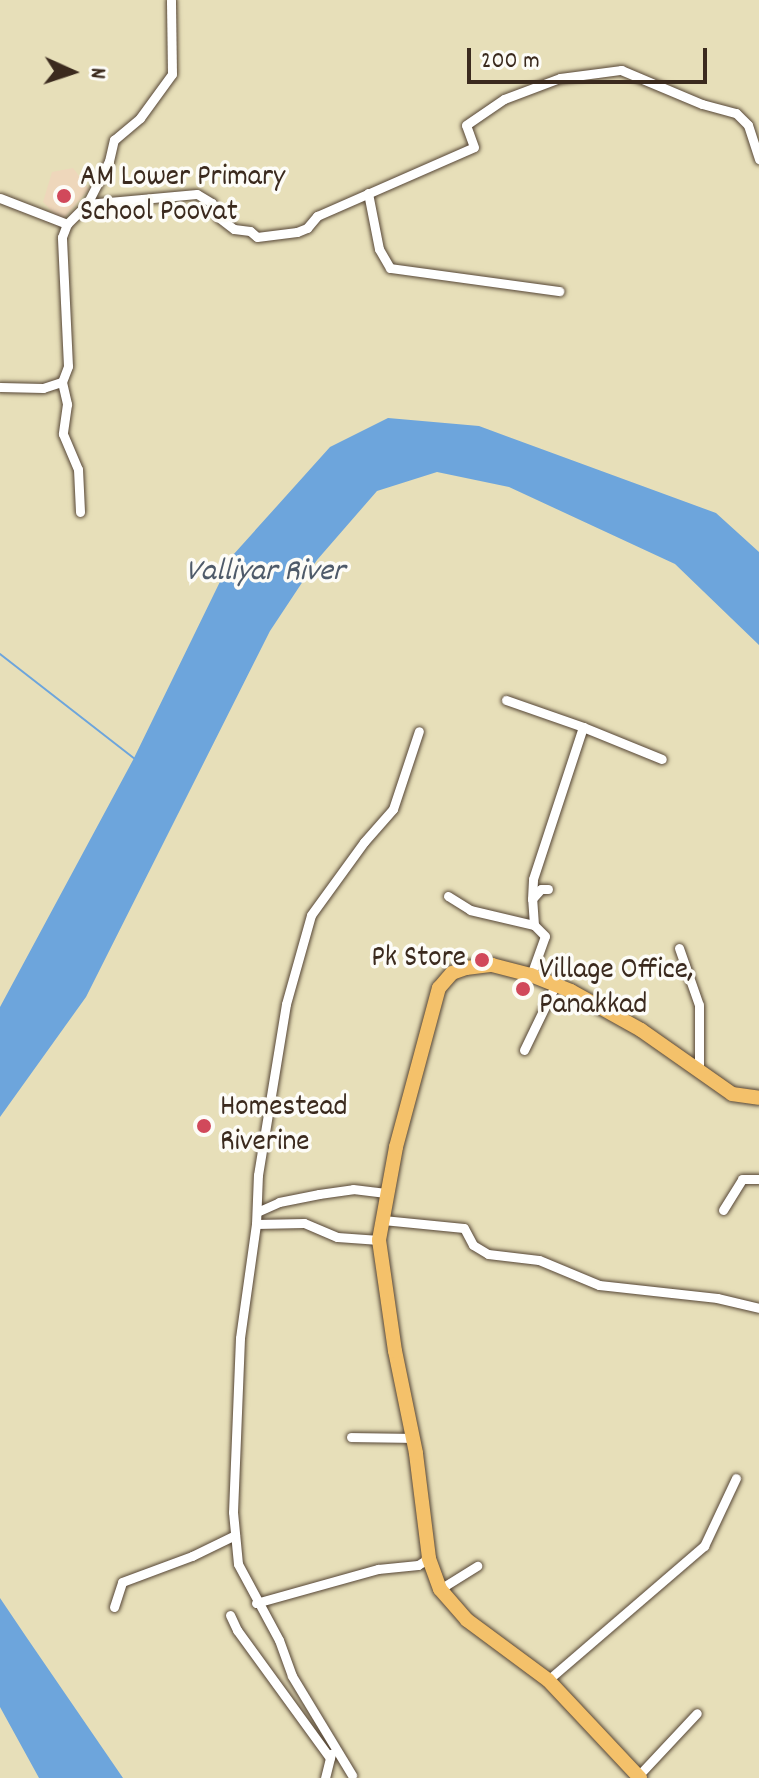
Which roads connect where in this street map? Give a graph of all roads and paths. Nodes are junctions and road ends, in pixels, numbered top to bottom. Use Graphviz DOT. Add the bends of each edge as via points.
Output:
graph roads {
  1 [pos="171,0"];
  2 [pos="759,159"];
  3 [pos="368,193"];
  4 [pos="0,198"];
  5 [pos="87,204"];
  6 [pos="67,224"];
  7 [pos="559,291"];
  8 [pos="62,382"];
  9 [pos="0,387"];
  10 [pos="80,512"];
  11 [pos="506,700"];
  12 [pos="583,727"];
  13 [pos="419,731"];
  14 [pos="662,759"];
  15 [pos="548,889"];
  16 [pos="448,896"];
  17 [pos="532,899"];
  18 [pos="534,925"];
  19 [pos="679,948"];
  20 [pos="531,975"];
  21 [pos="555,986"];
  22 [pos="524,1050"];
  23 [pos="699,1069"];
  24 [pos="759,1098"];
  25 [pos="759,1179"];
  26 [pos="388,1193"];
  27 [pos="723,1210"];
  28 [pos="257,1212"];
  29 [pos="383,1220"];
  30 [pos="256,1224"];
  31 [pos="379,1240"];
  32 [pos="759,1308"];
  33 [pos="351,1437"];
  34 [pos="413,1438"];
  35 [pos="736,1478"];
  36 [pos="235,1535"];
  37 [pos="429,1558"];
  38 [pos="477,1566"];
  39 [pos="440,1589"];
  40 [pos="256,1603"];
  41 [pos="114,1607"];
  42 [pos="230,1615"];
  43 [pos="548,1680"];
  44 [pos="697,1713"];
  45 [pos="332,1753"];
  46 [pos="352,1775"];
  47 [pos="639,1777"];
  48 [pos="325,1778"];
  1 -- 5 [label="street" via="172,74 140,118 114,140"];
  2 -- 3 [label="street" via="748,125 736,113 621,70 560,78 504,99 466,125 474,147"];
  3 -- 5 [label="street" via="317,216 297,232 257,237 234,229 197,194"];
  3 -- 7 [label="street" via="379,249 390,268"];
  4 -- 6 [label="street"];
  5 -- 6 [label="street"];
  6 -- 8 [label="street" via="62,250 68,366"];
  8 -- 9 [label="street" via="43,388"];
  8 -- 10 [label="street" via="67,404 63,434 81,484"];
  11 -- 12 [label="street"];
  12 -- 14 [label="street"];
  12 -- 17 [label="street" via="533,879"];
  13 -- 28 [label="street" via="393,809 311,915 286,1004 258,1175"];
  15 -- 17 [label="street"];
  16 -- 18 [label="street" via="470,910"];
  17 -- 18 [label="street"];
  18 -- 20 [label="street" via="545,936"];
  19 -- 23 [label="street" via="699,1005"];
  20 -- 21 [label="main road"];
  20 -- 26 [label="main road" via="477,965 452,973 439,988"];
  21 -- 22 [label="street"];
  21 -- 23 [label="main road" via="602,1007"];
  23 -- 24 [label="main road" via="732,1094"];
  25 -- 27 [label="street" via="742,1179"];
  26 -- 28 [label="street" via="353,1189 279,1202"];
  26 -- 29 [label="main road"];
  28 -- 30 [label="street"];
  29 -- 31 [label="main road"];
  29 -- 32 [label="street" via="464,1228 473,1245 488,1254 539,1260 599,1285"];
  30 -- 31 [label="street" via="304,1223 337,1237"];
  30 -- 36 [label="street" via="240,1338"];
  31 -- 34 [label="main road"];
  33 -- 34 [label="street"];
  34 -- 37 [label="main road"];
  35 -- 43 [label="street" via="704,1546"];
  36 -- 40 [label="street" via="238,1564"];
  36 -- 41 [label="street" via="122,1582"];
  37 -- 39 [label="main road"];
  37 -- 40 [label="street" via="418,1565 378,1569"];
  38 -- 39 [label="street"];
  39 -- 43 [label="main road" via="467,1620"];
  40 -- 45 [label="street"];
  42 -- 45 [label="street"];
  43 -- 47 [label="main road"];
  44 -- 47 [label="street"];
  45 -- 46 [label="street"];
  45 -- 48 [label="street"];
}
